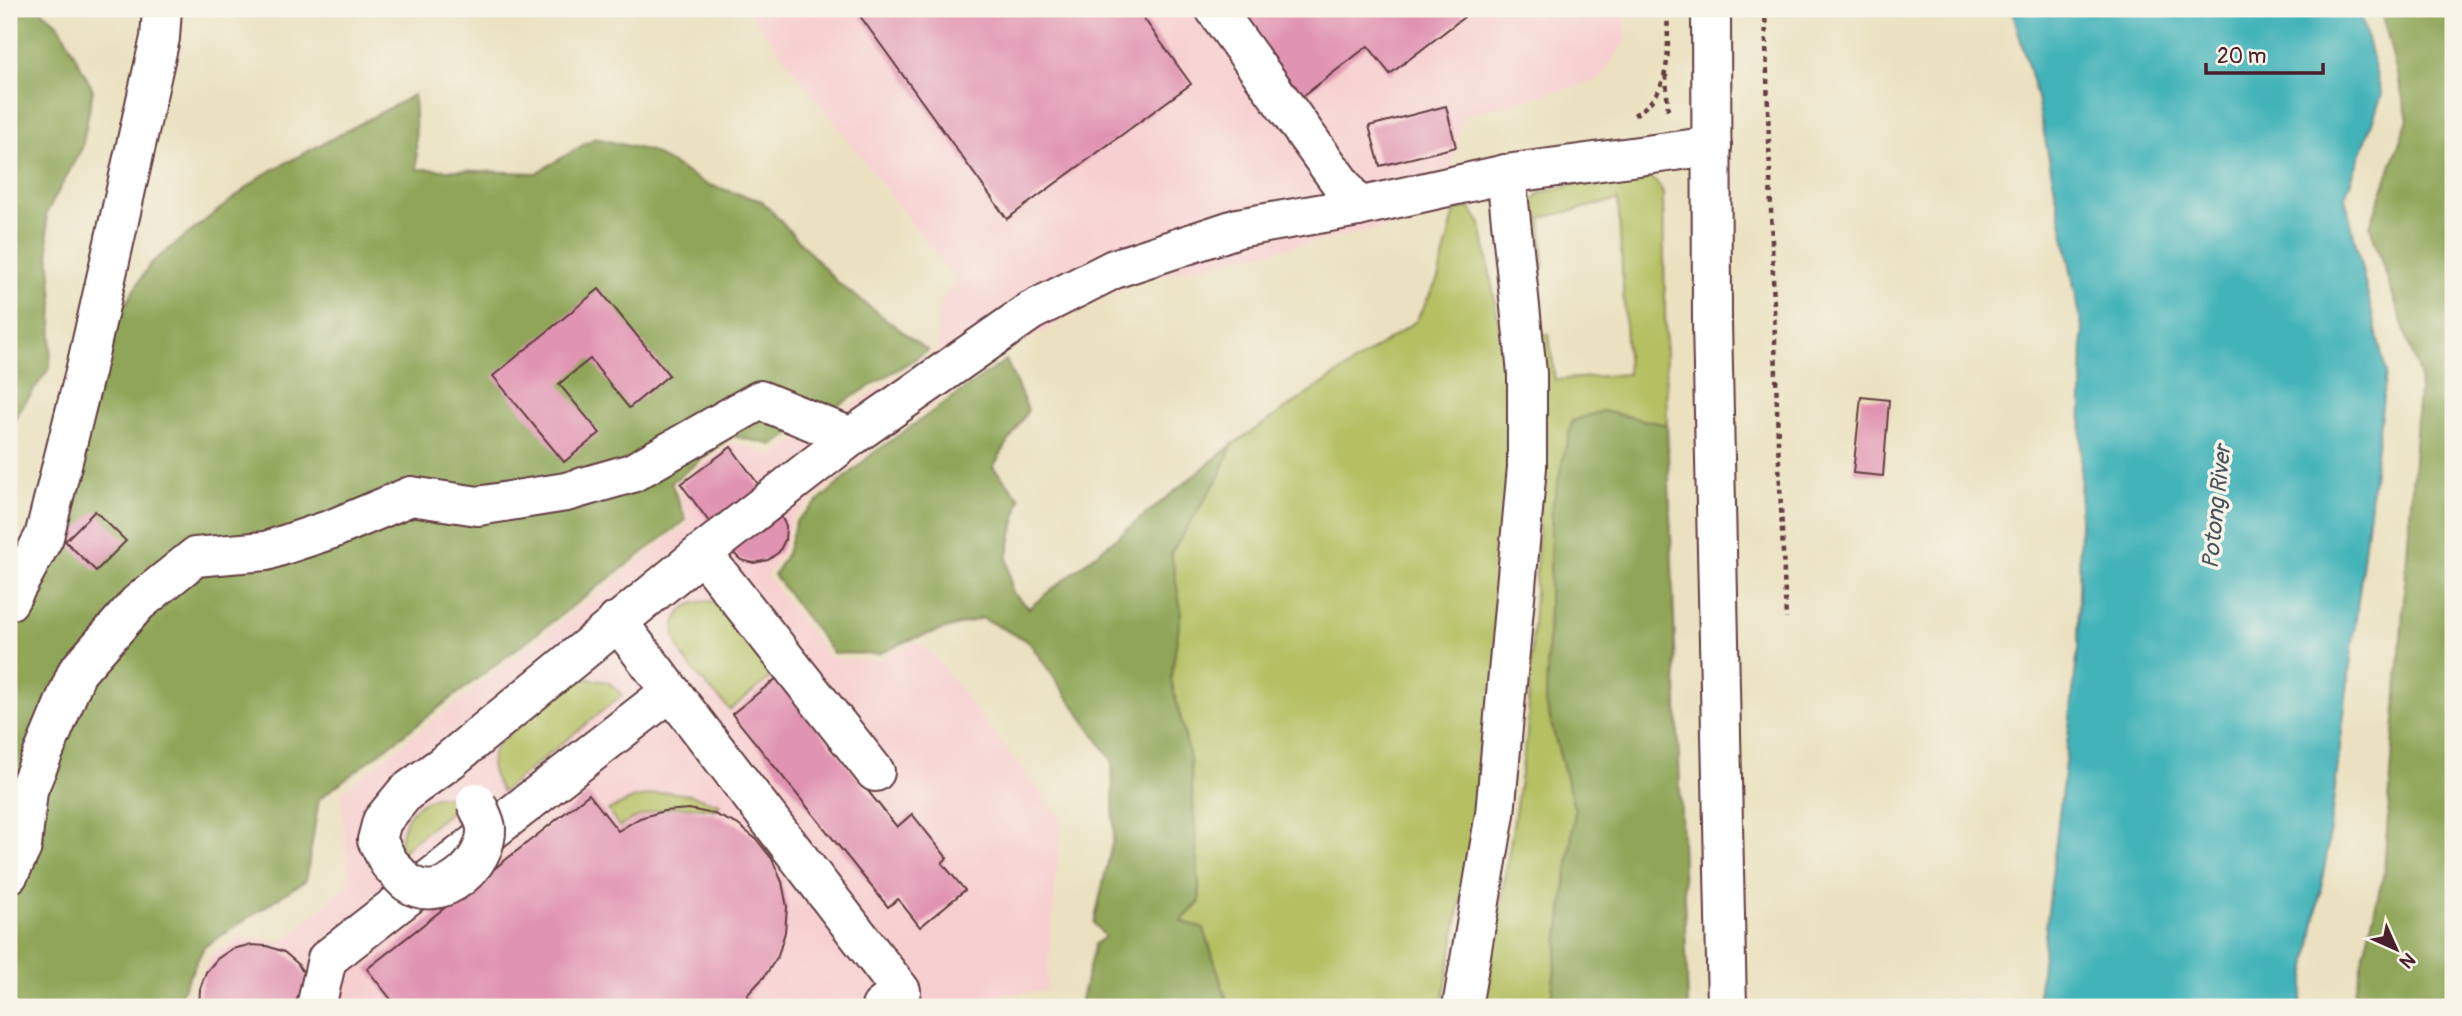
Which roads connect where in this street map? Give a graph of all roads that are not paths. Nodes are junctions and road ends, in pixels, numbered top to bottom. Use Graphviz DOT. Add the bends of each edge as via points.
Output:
graph roads {
  1 [pos="162,9"];
  2 [pos="1215,9"];
  3 [pos="1711,9"];
  4 [pos="1712,146"];
  5 [pos="1506,174"];
  6 [pos="1358,207"];
  7 [pos="851,437"];
  8 [pos="702,553"];
  9 [pos="9,601"];
  10 [pos="617,621"];
  11 [pos="670,692"];
  12 [pos="450,760"];
  13 [pos="875,772"];
  14 [pos="9,874"];
  15 [pos="316,1007"];
  16 [pos="881,1007"];
  17 [pos="1462,1007"];
  18 [pos="1727,1007"];
  1 -- 9 [label="main road" via="154,64 44,537"];
  2 -- 6 [label="main road"];
  3 -- 4 [label="main road"];
  4 -- 5 [label="main road"];
  4 -- 18 [label="main road"];
  5 -- 6 [label="main road"];
  5 -- 17 [label="main road" via="1527,373 1527,467 1495,814"];
  6 -- 7 [label="main road" via="1238,228 1114,269 1031,311"];
  7 -- 8 [label="main road"];
  7 -- 14 [label="main road" via="760,400 632,472 566,492 478,506 411,496 267,551 195,557 138,603 77,672 28,790 22,847"];
  8 -- 10 [label="main road"];
  8 -- 13 [label="main road"];
  10 -- 11 [label="main road"];
  10 -- 12 [label="main road"];
  11 -- 15 [label="main road" via="327,959"];
  11 -- 16 [label="main road" via="901,991"];
  12 -- 12 [label="main road, bridge" via="405,793 382,821 377,839 389,863 407,883 426,891 446,886 473,867 484,847 486,827 477,802"];
}
